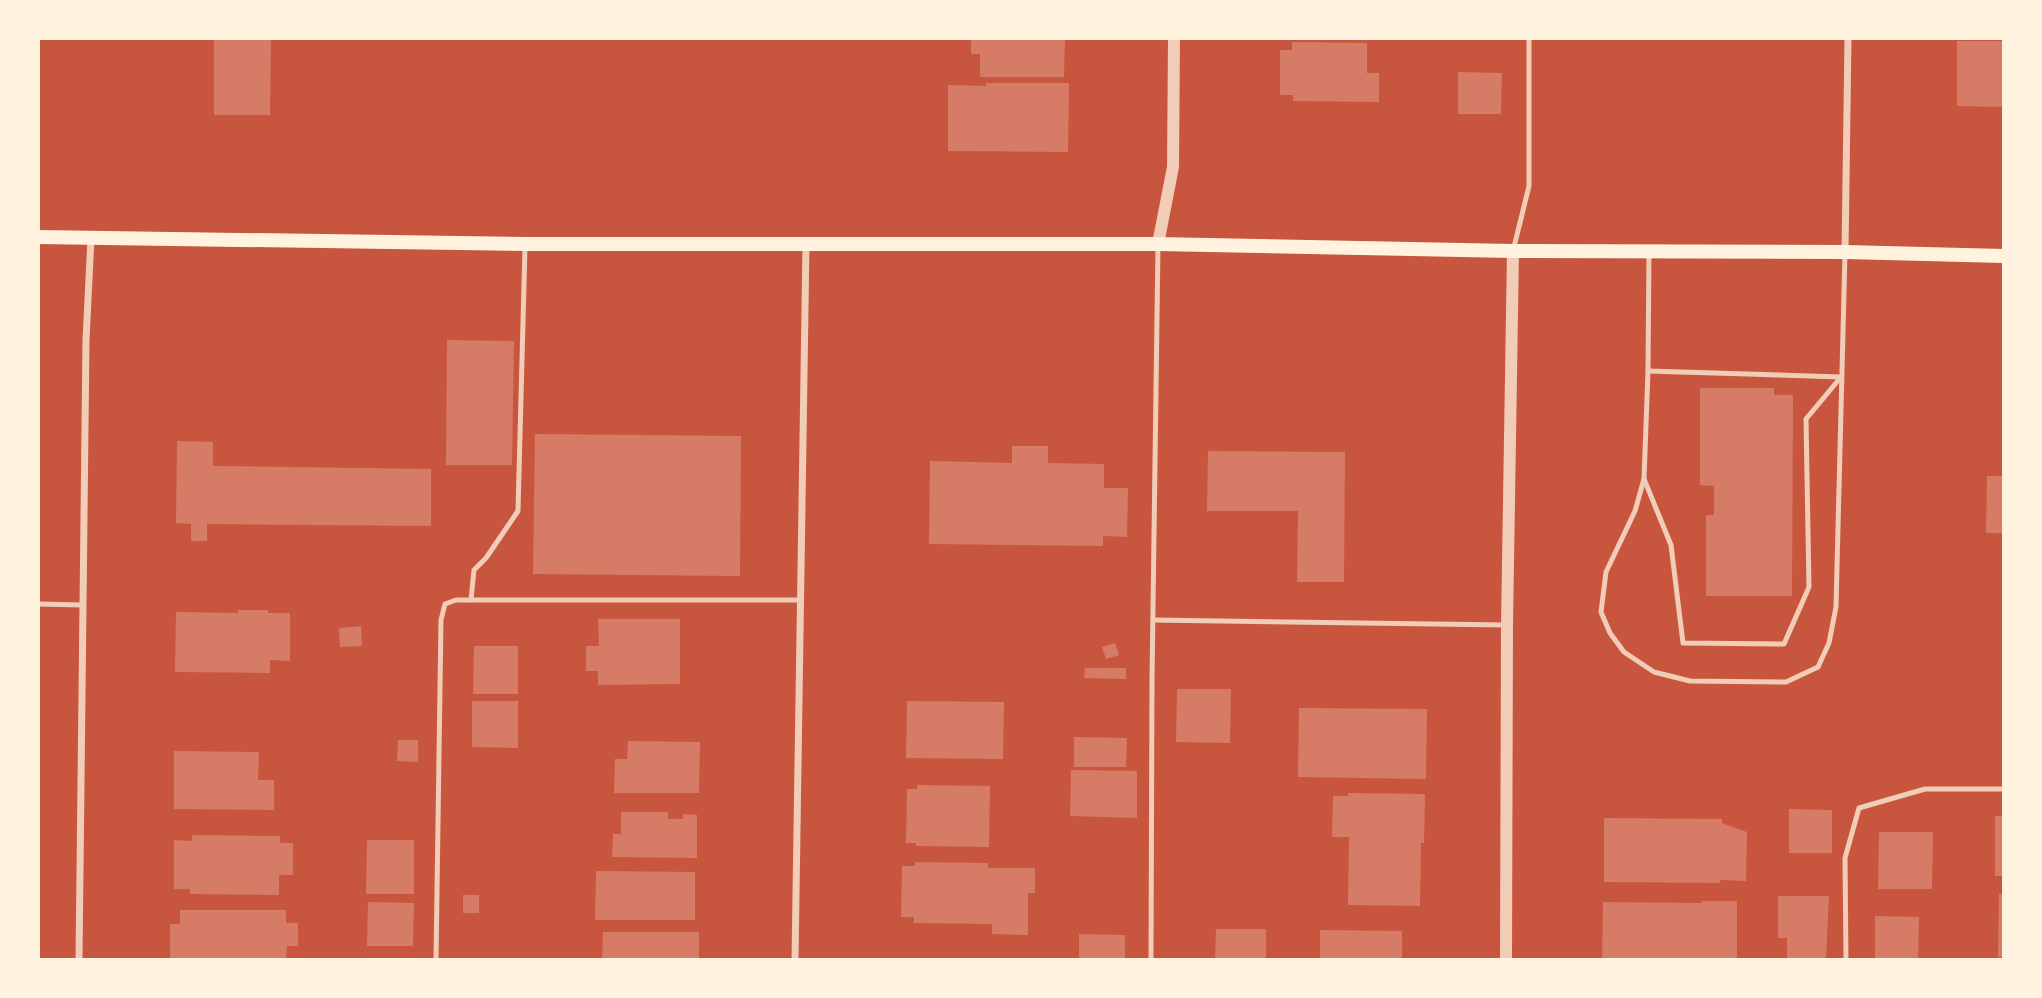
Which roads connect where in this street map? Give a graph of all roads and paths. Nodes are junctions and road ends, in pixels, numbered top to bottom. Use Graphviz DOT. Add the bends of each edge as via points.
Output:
graph roads {
  1 [pos="1174,38"];
  2 [pos="1529,38"];
  3 [pos="1848,38"];
  4 [pos="38,237"];
  5 [pos="90,237"];
  6 [pos="525,244"];
  7 [pos="806,244"];
  8 [pos="1158,244"];
  9 [pos="1513,251"];
  10 [pos="1649,252"];
  11 [pos="1845,252"];
  12 [pos="2004,256"];
  13 [pos="1648,372"];
  14 [pos="1841,377"];
  15 [pos="1644,480"];
  16 [pos="471,600"];
  17 [pos="801,600"];
  18 [pos="38,604"];
  19 [pos="83,605"];
  20 [pos="1153,620"];
  21 [pos="1507,625"];
  22 [pos="2004,789"];
  23 [pos="79,960"];
  24 [pos="436,960"];
  25 [pos="795,960"];
  26 [pos="1151,960"];
  27 [pos="1506,960"];
  28 [pos="1846,960"];
  1 -- 8 [label="street" via="1173,167"];
  2 -- 9 [label="lane" via="1529,186"];
  3 -- 11 [label="street"];
  4 -- 5 [label="main road"];
  5 -- 6 [label="main road"];
  5 -- 19 [label="street"];
  6 -- 7 [label="main road"];
  6 -- 16 [label="lane" via="518,510 474,570"];
  7 -- 8 [label="main road"];
  7 -- 17 [label="street"];
  8 -- 9 [label="main road"];
  8 -- 20 [label="lane"];
  9 -- 10 [label="main road"];
  9 -- 21 [label="street"];
  10 -- 11 [label="main road"];
  10 -- 13 [label="lane"];
  11 -- 12 [label="main road"];
  11 -- 14 [label="lane"];
  13 -- 14 [label="lane"];
  13 -- 15 [label="lane"];
  14 -- 15 [label="lane" via="1806,419 1809,587 1784,644 1683,643 1671,545"];
  14 -- 15 [label="lane" via="1836,607 1829,643 1818,667 1786,682 1690,681 1654,672 1624,652 1601,612 1606,572"];
  16 -- 17 [label="lane"];
  16 -- 24 [label="lane" via="445,604 441,620"];
  17 -- 25 [label="street"];
  18 -- 19 [label="lane"];
  19 -- 23 [label="street"];
  20 -- 21 [label="lane"];
  20 -- 26 [label="lane"];
  21 -- 27 [label="street"];
  22 -- 28 [label="lane" via="1924,789 1859,808 1845,858"];
}
